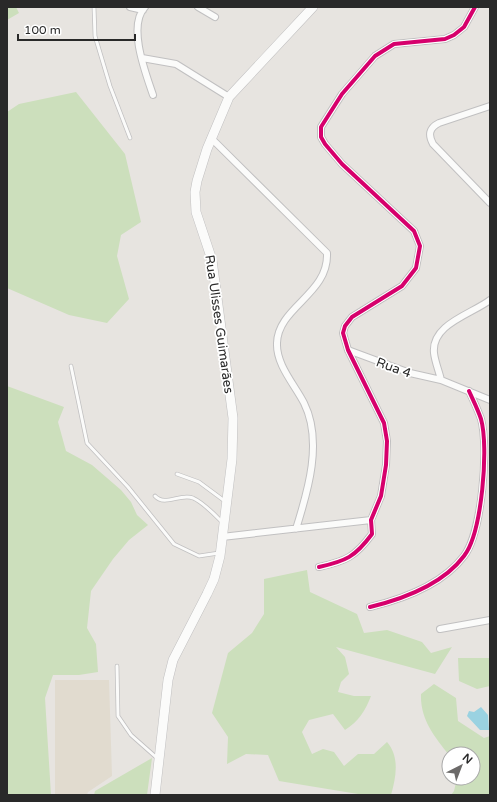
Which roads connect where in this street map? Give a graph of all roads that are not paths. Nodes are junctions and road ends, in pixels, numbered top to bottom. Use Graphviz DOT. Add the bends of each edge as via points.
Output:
graph roads {
  1 [pos="94,7"];
  2 [pos="130,7"];
  3 [pos="198,7"];
  4 [pos="313,7"];
  5 [pos="475,7"];
  6 [pos="144,8"];
  7 [pos="215,17"];
  8 [pos="142,58"];
  9 [pos="153,95"];
  10 [pos="229,97"];
  11 [pos="490,106"];
  12 [pos="130,138"];
  13 [pos="211,138"];
  14 [pos="490,203"];
  15 [pos="490,300"];
  16 [pos="348,350"];
  17 [pos="71,366"];
  18 [pos="441,380"];
  19 [pos="469,391"];
  20 [pos="490,400"];
  21 [pos="177,474"];
  22 [pos="155,496"];
  23 [pos="228,503"];
  24 [pos="371,520"];
  25 [pos="225,524"];
  26 [pos="296,528"];
  27 [pos="222,537"];
  28 [pos="220,553"];
  29 [pos="319,567"];
  30 [pos="370,607"];
  31 [pos="490,620"];
  32 [pos="440,629"];
  33 [pos="117,666"];
  34 [pos="159,759"];
  35 [pos="155,795"];
  1 -- 12 [label="lane" via="95,36 110,86"];
  2 -- 6 [label="street"];
  3 -- 7 [label="street"];
  4 -- 10 [label="main road, Rua Ulisses Guimarães"];
  5 -- 16 [label="street" via="464,27 454,35 445,39 394,44 375,56 342,94 321,127 324,144 414,231 420,246 416,268 402,286 352,317 345,326 343,333"];
  6 -- 8 [label="street" via="138,24"];
  8 -- 9 [label="street"];
  8 -- 10 [label="street" via="176,64"];
  10 -- 13 [label="main road, Rua Ulisses Guimarães"];
  11 -- 14 [label="street" via="433,126 430,138"];
  13 -- 23 [label="main road, Rua Ulisses Guimarães" via="197,181 194,201 198,222 212,260 233,418 234,438"];
  13 -- 26 [label="street" via="327,253 325,273 278,334 278,354 304,403 312,430 309,476"];
  15 -- 18 [label="street" via="464,317 451,322 437,335 434,353"];
  16 -- 18 [label="street, Rua 4" via="410,373"];
  16 -- 24 [label="street" via="384,423 387,441 380,496"];
  17 -- 28 [label="lane" via="87,443 128,487 174,544 200,556"];
  18 -- 19 [label="street, Rua 4"];
  19 -- 20 [label="street, Rua 4"];
  19 -- 30 [label="street" via="481,418 485,450 482,486 472,541 459,562 439,578 394,601"];
  21 -- 23 [label="lane" via="199,482"];
  22 -- 25 [label="lane" via="164,501 183,497 194,498"];
  23 -- 25 [label="main road, Rua Ulisses Guimarães"];
  24 -- 26 [label="street"];
  24 -- 29 [label="street" via="372,534 362,547 342,562"];
  25 -- 27 [label="main road, Rua Ulisses Guimarães"];
  26 -- 27 [label="street"];
  27 -- 28 [label="main road, Rua Ulisses Guimarães"];
  28 -- 34 [label="main road, Rua Ulisses Guimarães" via="211,584 173,660 168,680"];
  31 -- 32 [label="street"];
  33 -- 34 [label="lane" via="118,716 131,735"];
  34 -- 35 [label="main road, Rua Ulisses Guimarães"];
}
